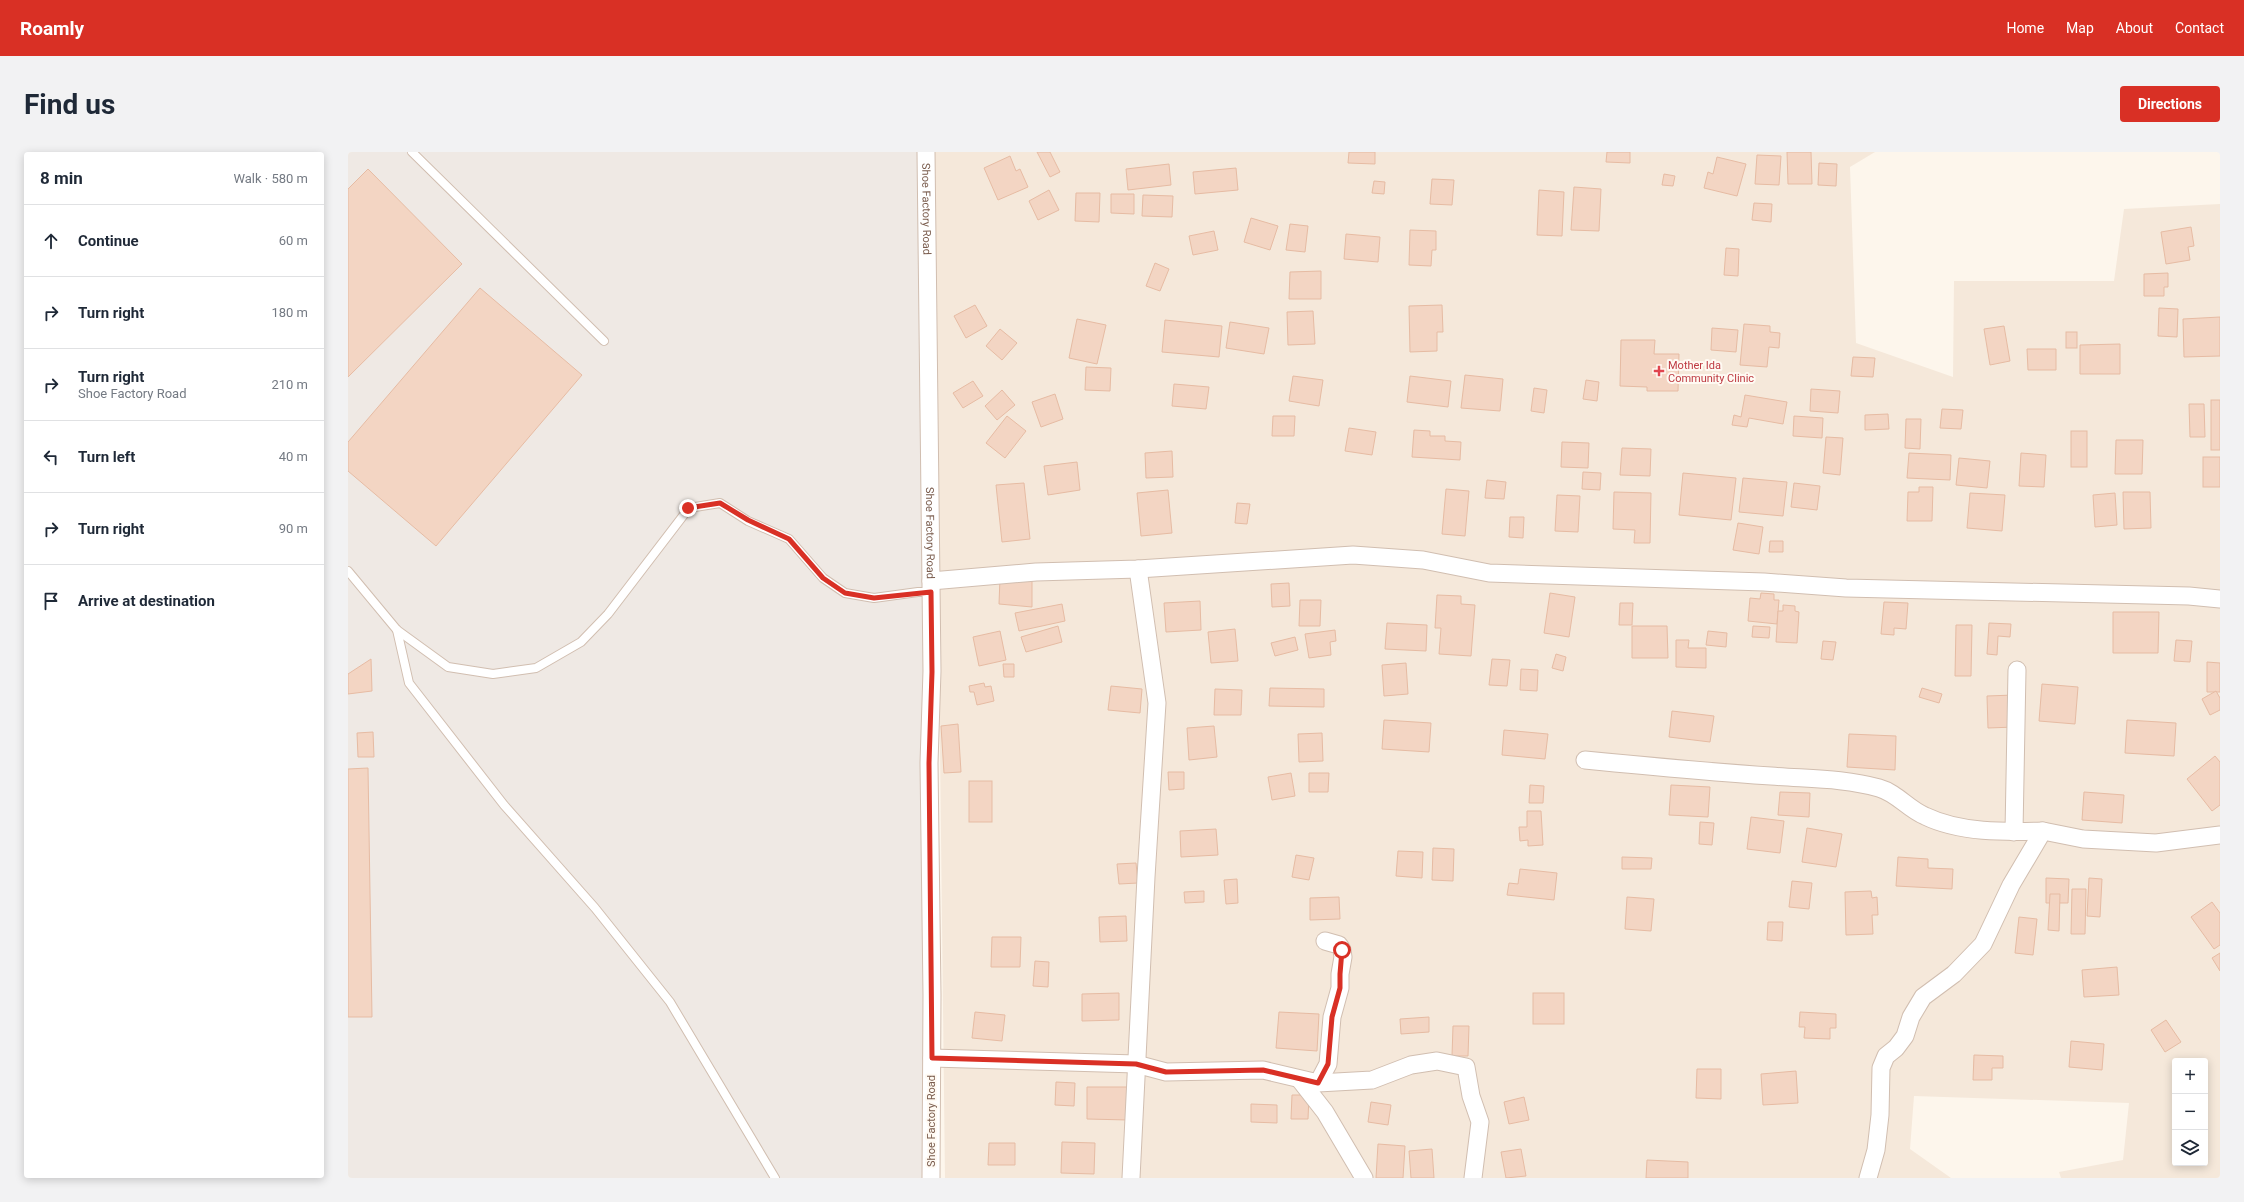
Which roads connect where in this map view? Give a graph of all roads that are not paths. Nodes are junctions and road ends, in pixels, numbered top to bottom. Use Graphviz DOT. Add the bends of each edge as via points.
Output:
graph roads {
  1 [pos="412,152"];
  2 [pos="926,152"];
  3 [pos="604,341"];
  4 [pos="1138,569"];
  5 [pos="348,571"];
  6 [pos="931,587"];
  7 [pos="2220,599"];
  8 [pos="396,630"];
  9 [pos="2017,670"];
  10 [pos="1585,760"];
  11 [pos="2043,831"];
  12 [pos="2014,832"];
  13 [pos="2220,835"];
  14 [pos="1325,941"];
  15 [pos="932,1058"];
  16 [pos="1136,1064"];
  17 [pos="1300,1080"];
  18 [pos="1318,1083"];
  19 [pos="775,1178"];
  20 [pos="931,1178"];
  21 [pos="1131,1178"];
  22 [pos="1364,1178"];
  23 [pos="1474,1178"];
  24 [pos="1868,1178"];
  1 -- 3 [label="lane"];
  2 -- 6 [label="street, Shoe Factory Road"];
  4 -- 6 [label="street" via="1036,572"];
  4 -- 7 [label="street" via="1353,555 1424,560 1489,573 1764,582 1846,588 2189,596"];
  4 -- 16 [label="street" via="1157,703"];
  5 -- 8 [label="lane"];
  6 -- 8 [label="lane" via="874,598 845,593 823,578 789,539 748,520 720,503 688,508 608,614 581,642 536,668 493,674 448,667"];
  6 -- 15 [label="street, Shoe Factory Road" via="929,763"];
  8 -- 19 [label="lane" via="409,683 504,805 595,908 670,1002"];
  9 -- 12 [label="street"];
  10 -- 12 [label="street" via="1834,780 1880,788 1902,799 1915,812 1936,822 1958,827"];
  11 -- 12 [label="street"];
  11 -- 13 [label="street" via="2083,838 2156,843"];
  11 -- 24 [label="street" via="2011,885 1983,944 1954,974 1923,997 1911,1017 1905,1036 1886,1056 1881,1068 1876,1150"];
  14 -- 18 [label="street" via="1339,945 1343,957 1340,988 1332,1017 1328,1064"];
  15 -- 16 [label="street"];
  15 -- 20 [label="street, Shoe Factory Road"];
  16 -- 17 [label="street" via="1166,1072 1263,1070"];
  16 -- 21 [label="street"];
  17 -- 18 [label="street"];
  17 -- 22 [label="street" via="1325,1112"];
  18 -- 23 [label="street" via="1372,1080 1411,1065 1437,1061 1466,1067 1471,1096 1480,1122"];
}
